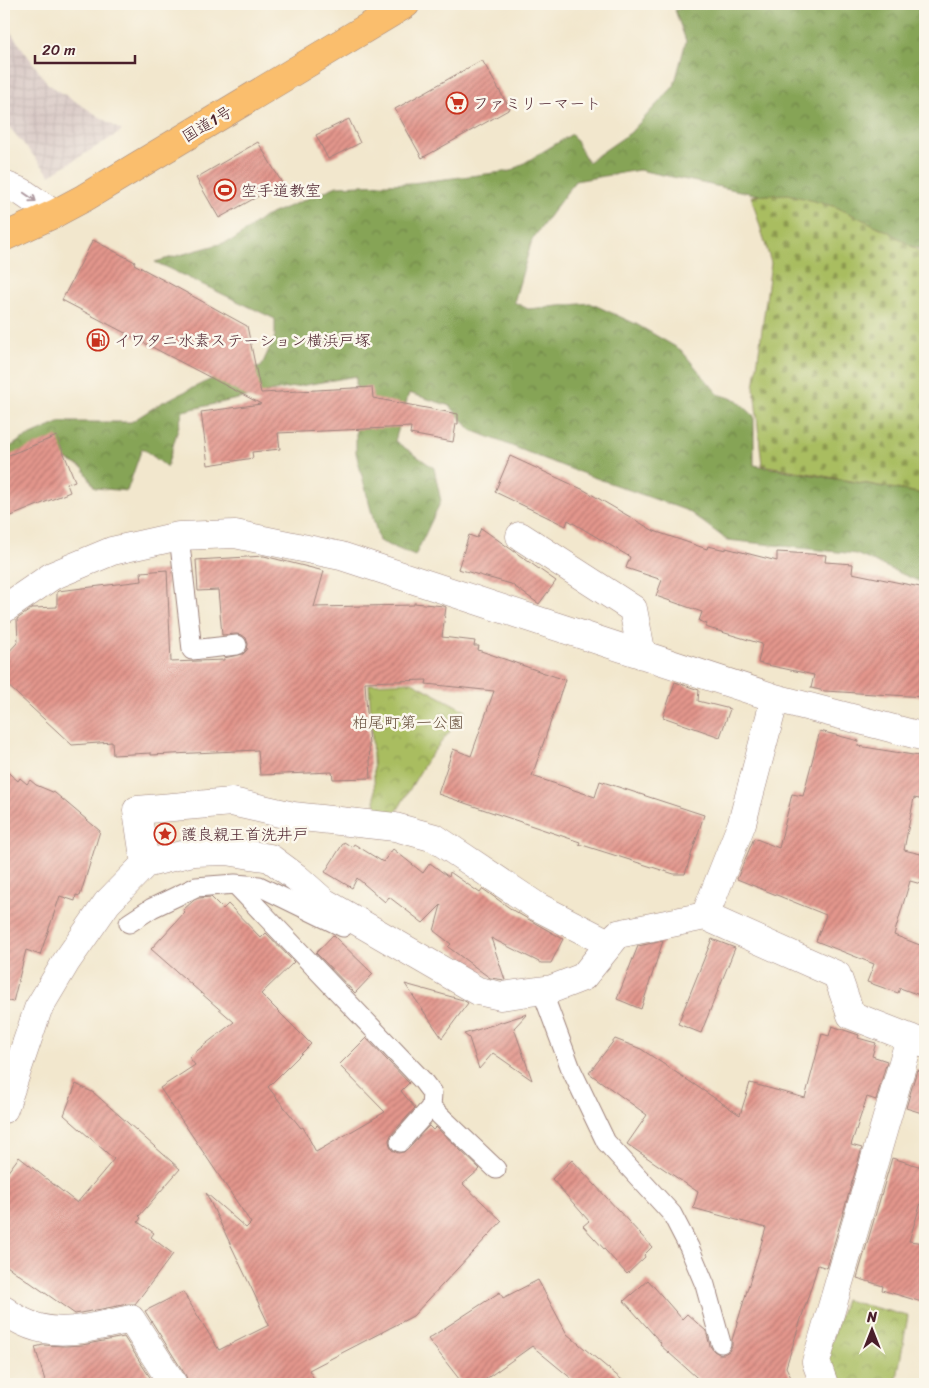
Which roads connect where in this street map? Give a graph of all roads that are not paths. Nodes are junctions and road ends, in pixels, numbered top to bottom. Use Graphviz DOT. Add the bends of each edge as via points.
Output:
graph roads {
  1 [pos="406,4"];
  2 [pos="4,185"];
  3 [pos="54,214"];
  4 [pos="4,237"];
  5 [pos="179,536"];
  6 [pos="520,536"];
  7 [pos="4,610"];
  8 [pos="237,645"];
  9 [pos="642,655"];
  10 [pos="776,698"];
  11 [pos="925,737"];
  12 [pos="145,864"];
  13 [pos="235,884"];
  14 [pos="705,916"];
  15 [pos="129,923"];
  16 [pos="371,929"];
  17 [pos="610,944"];
  18 [pos="542,991"];
  19 [pos="918,1041"];
  20 [pos="431,1107"];
  21 [pos="4,1109"];
  22 [pos="400,1142"];
  23 [pos="496,1169"];
  24 [pos="7,1321"];
  25 [pos="721,1343"];
  26 [pos="173,1384"];
  27 [pos="824,1384"];
  1 -- 3 [label="highway, 国道1号"];
  2 -- 3 [label="street, one-way" via="22,192"];
  3 -- 4 [label="highway, 国道1号"];
  5 -- 7 [label="street" via="112,551 60,572"];
  5 -- 8 [label="lane" via="192,650"];
  5 -- 9 [label="street" via="235,534 341,556"];
  6 -- 9 [label="street" via="634,608"];
  9 -- 10 [label="street"];
  10 -- 11 [label="street"];
  10 -- 14 [label="street" via="742,823"];
  12 -- 16 [label="street" via="193,852 228,851 270,858 324,902"];
  12 -- 17 [label="street" via="137,810 232,802 294,816 395,826 436,838 538,907"];
  12 -- 21 [label="street" via="107,903 38,1009 33,1039"];
  13 -- 15 [label="lane" via="196,887"];
  13 -- 16 [label="lane" via="259,886 353,932"];
  13 -- 20 [label="lane" via="422,1080 432,1093"];
  14 -- 17 [label="street" via="618,934"];
  14 -- 19 [label="street" via="837,975 851,1015"];
  16 -- 18 [label="street" via="478,990 502,996"];
  17 -- 18 [label="street" via="583,977"];
  18 -- 25 [label="lane" via="571,1069 606,1142 672,1214 690,1247 705,1285"];
  19 -- 27 [label="street" via="816,1362"];
  20 -- 22 [label="lane"];
  20 -- 23 [label="lane"];
  24 -- 26 [label="street" via="55,1331 84,1329 131,1319"];
}
